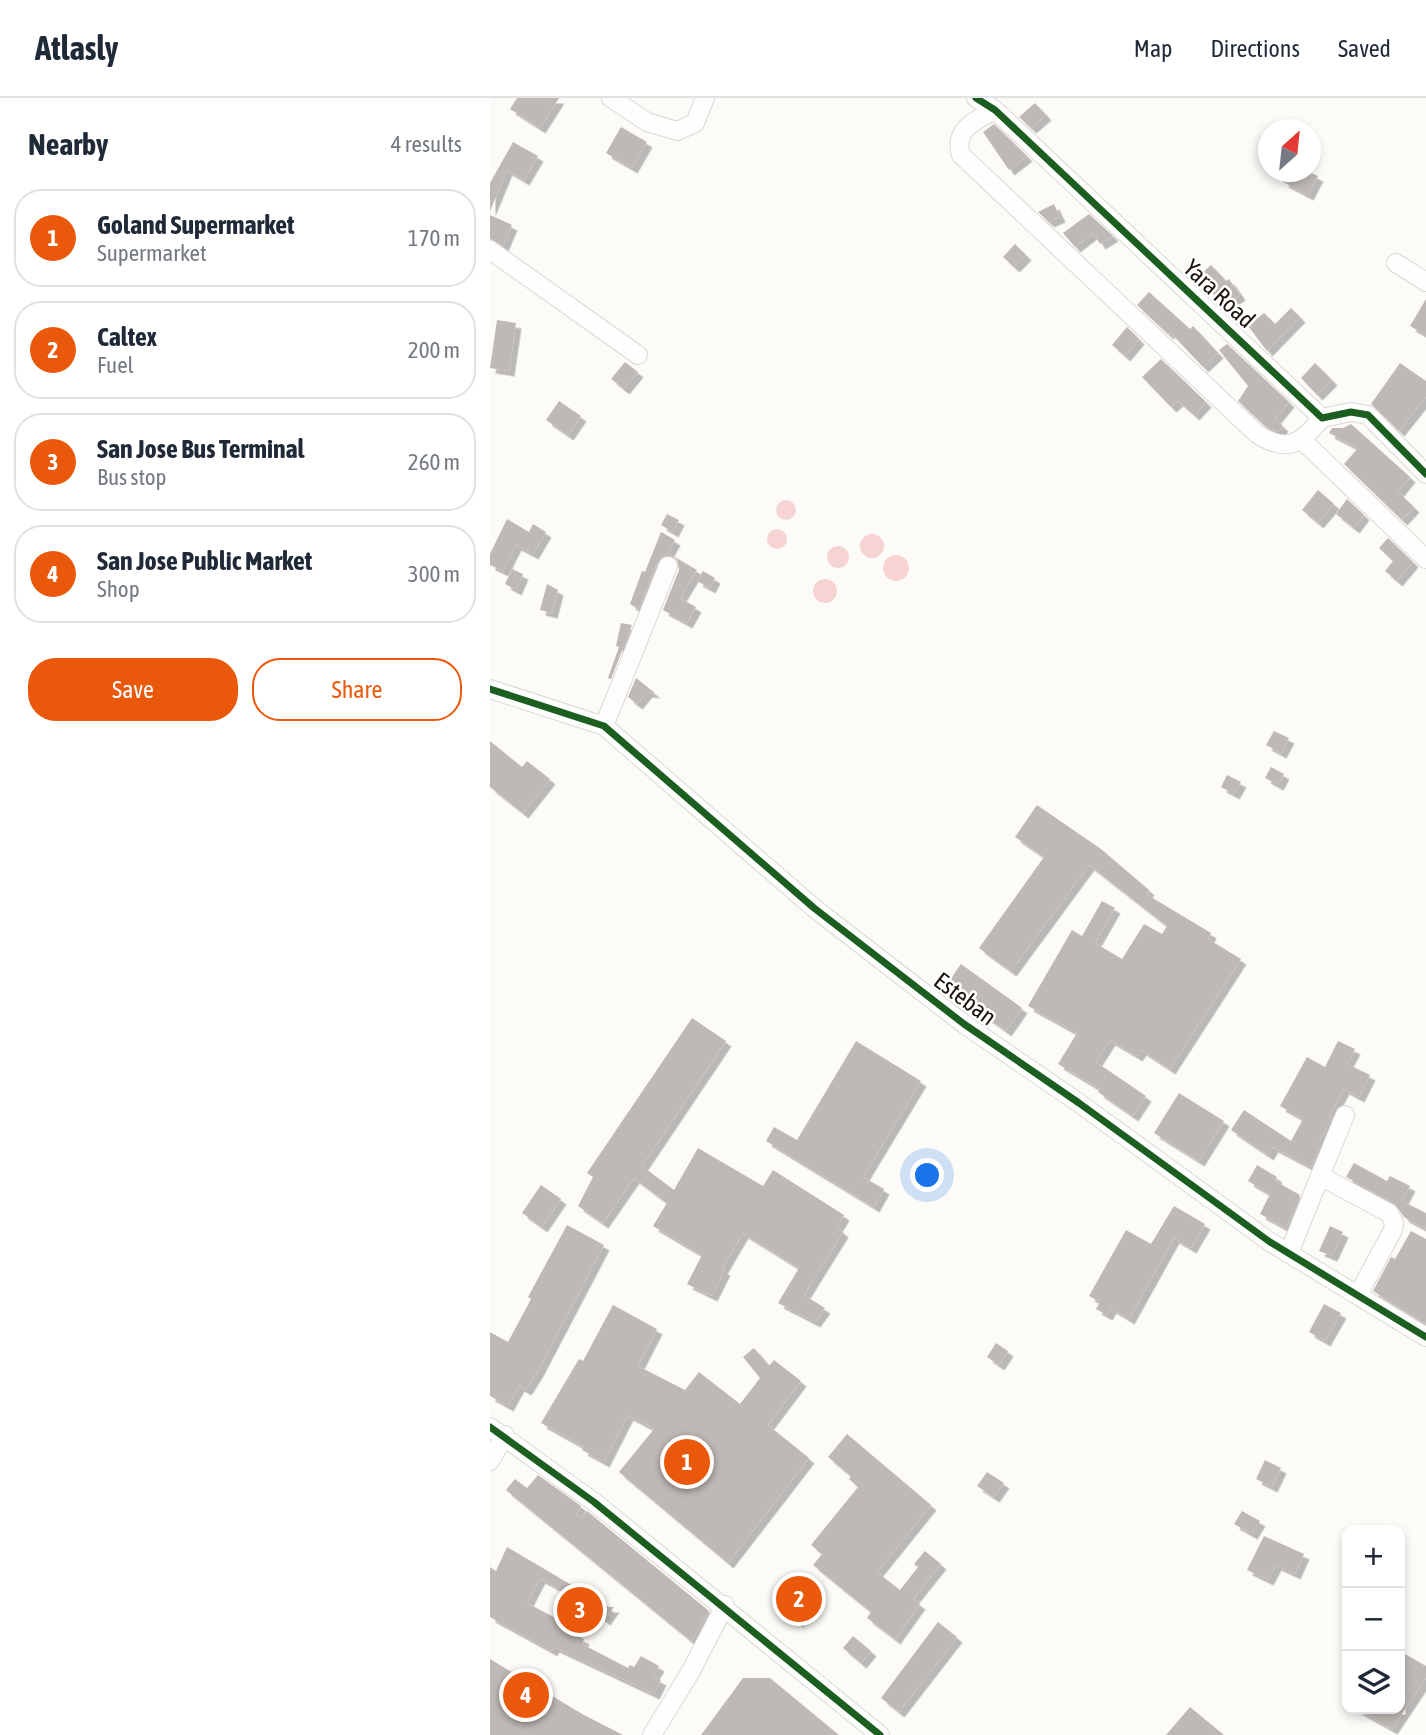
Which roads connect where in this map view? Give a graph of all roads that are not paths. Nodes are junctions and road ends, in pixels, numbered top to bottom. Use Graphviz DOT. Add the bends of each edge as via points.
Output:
graph roads {
  1 [pos="611,98"];
  2 [pos="705,98"];
  3 [pos="976,98"];
  4 [pos="995,110"];
  5 [pos="490,250"];
  6 [pos="1396,263"];
  7 [pos="1426,282"];
  8 [pos="638,355"];
  9 [pos="1322,418"];
  10 [pos="1303,441"];
  11 [pos="1426,474"];
  12 [pos="1426,559"];
  13 [pos="668,566"];
  14 [pos="490,689"];
  15 [pos="604,726"];
  16 [pos="1345,1115"];
  17 [pos="1320,1176"];
  18 [pos="1289,1253"];
  19 [pos="1358,1295"];
  20 [pos="1426,1337"];
  21 [pos="498,1431"];
  22 [pos="490,1461"];
  23 [pos="725,1605"];
  24 [pos="652,1735"];
  25 [pos="880,1735"];
  1 -- 2 [label="street" via="647,122 677,131 695,123"];
  3 -- 4 [label="street, Yara Road"];
  4 -- 9 [label="street, Yara Road"];
  4 -- 10 [label="street" via="963,130 961,155 1257,434 1287,445"];
  5 -- 8 [label="street"];
  6 -- 7 [label="street"];
  9 -- 10 [label="street"];
  9 -- 11 [label="street" via="1351,412 1368,415"];
  10 -- 12 [label="street"];
  13 -- 15 [label="street"];
  14 -- 15 [label="street, Esteban"];
  15 -- 18 [label="street, Esteban" via="856,941 964,1024"];
  16 -- 17 [label="street"];
  17 -- 18 [label="street"];
  17 -- 19 [label="street" via="1393,1217 1393,1230"];
  18 -- 19 [label="street, Esteban"];
  19 -- 20 [label="street, Esteban"];
  21 -- 22 [label="street"];
  21 -- 23 [label="street"];
  23 -- 24 [label="street"];
  23 -- 25 [label="street"];
}
